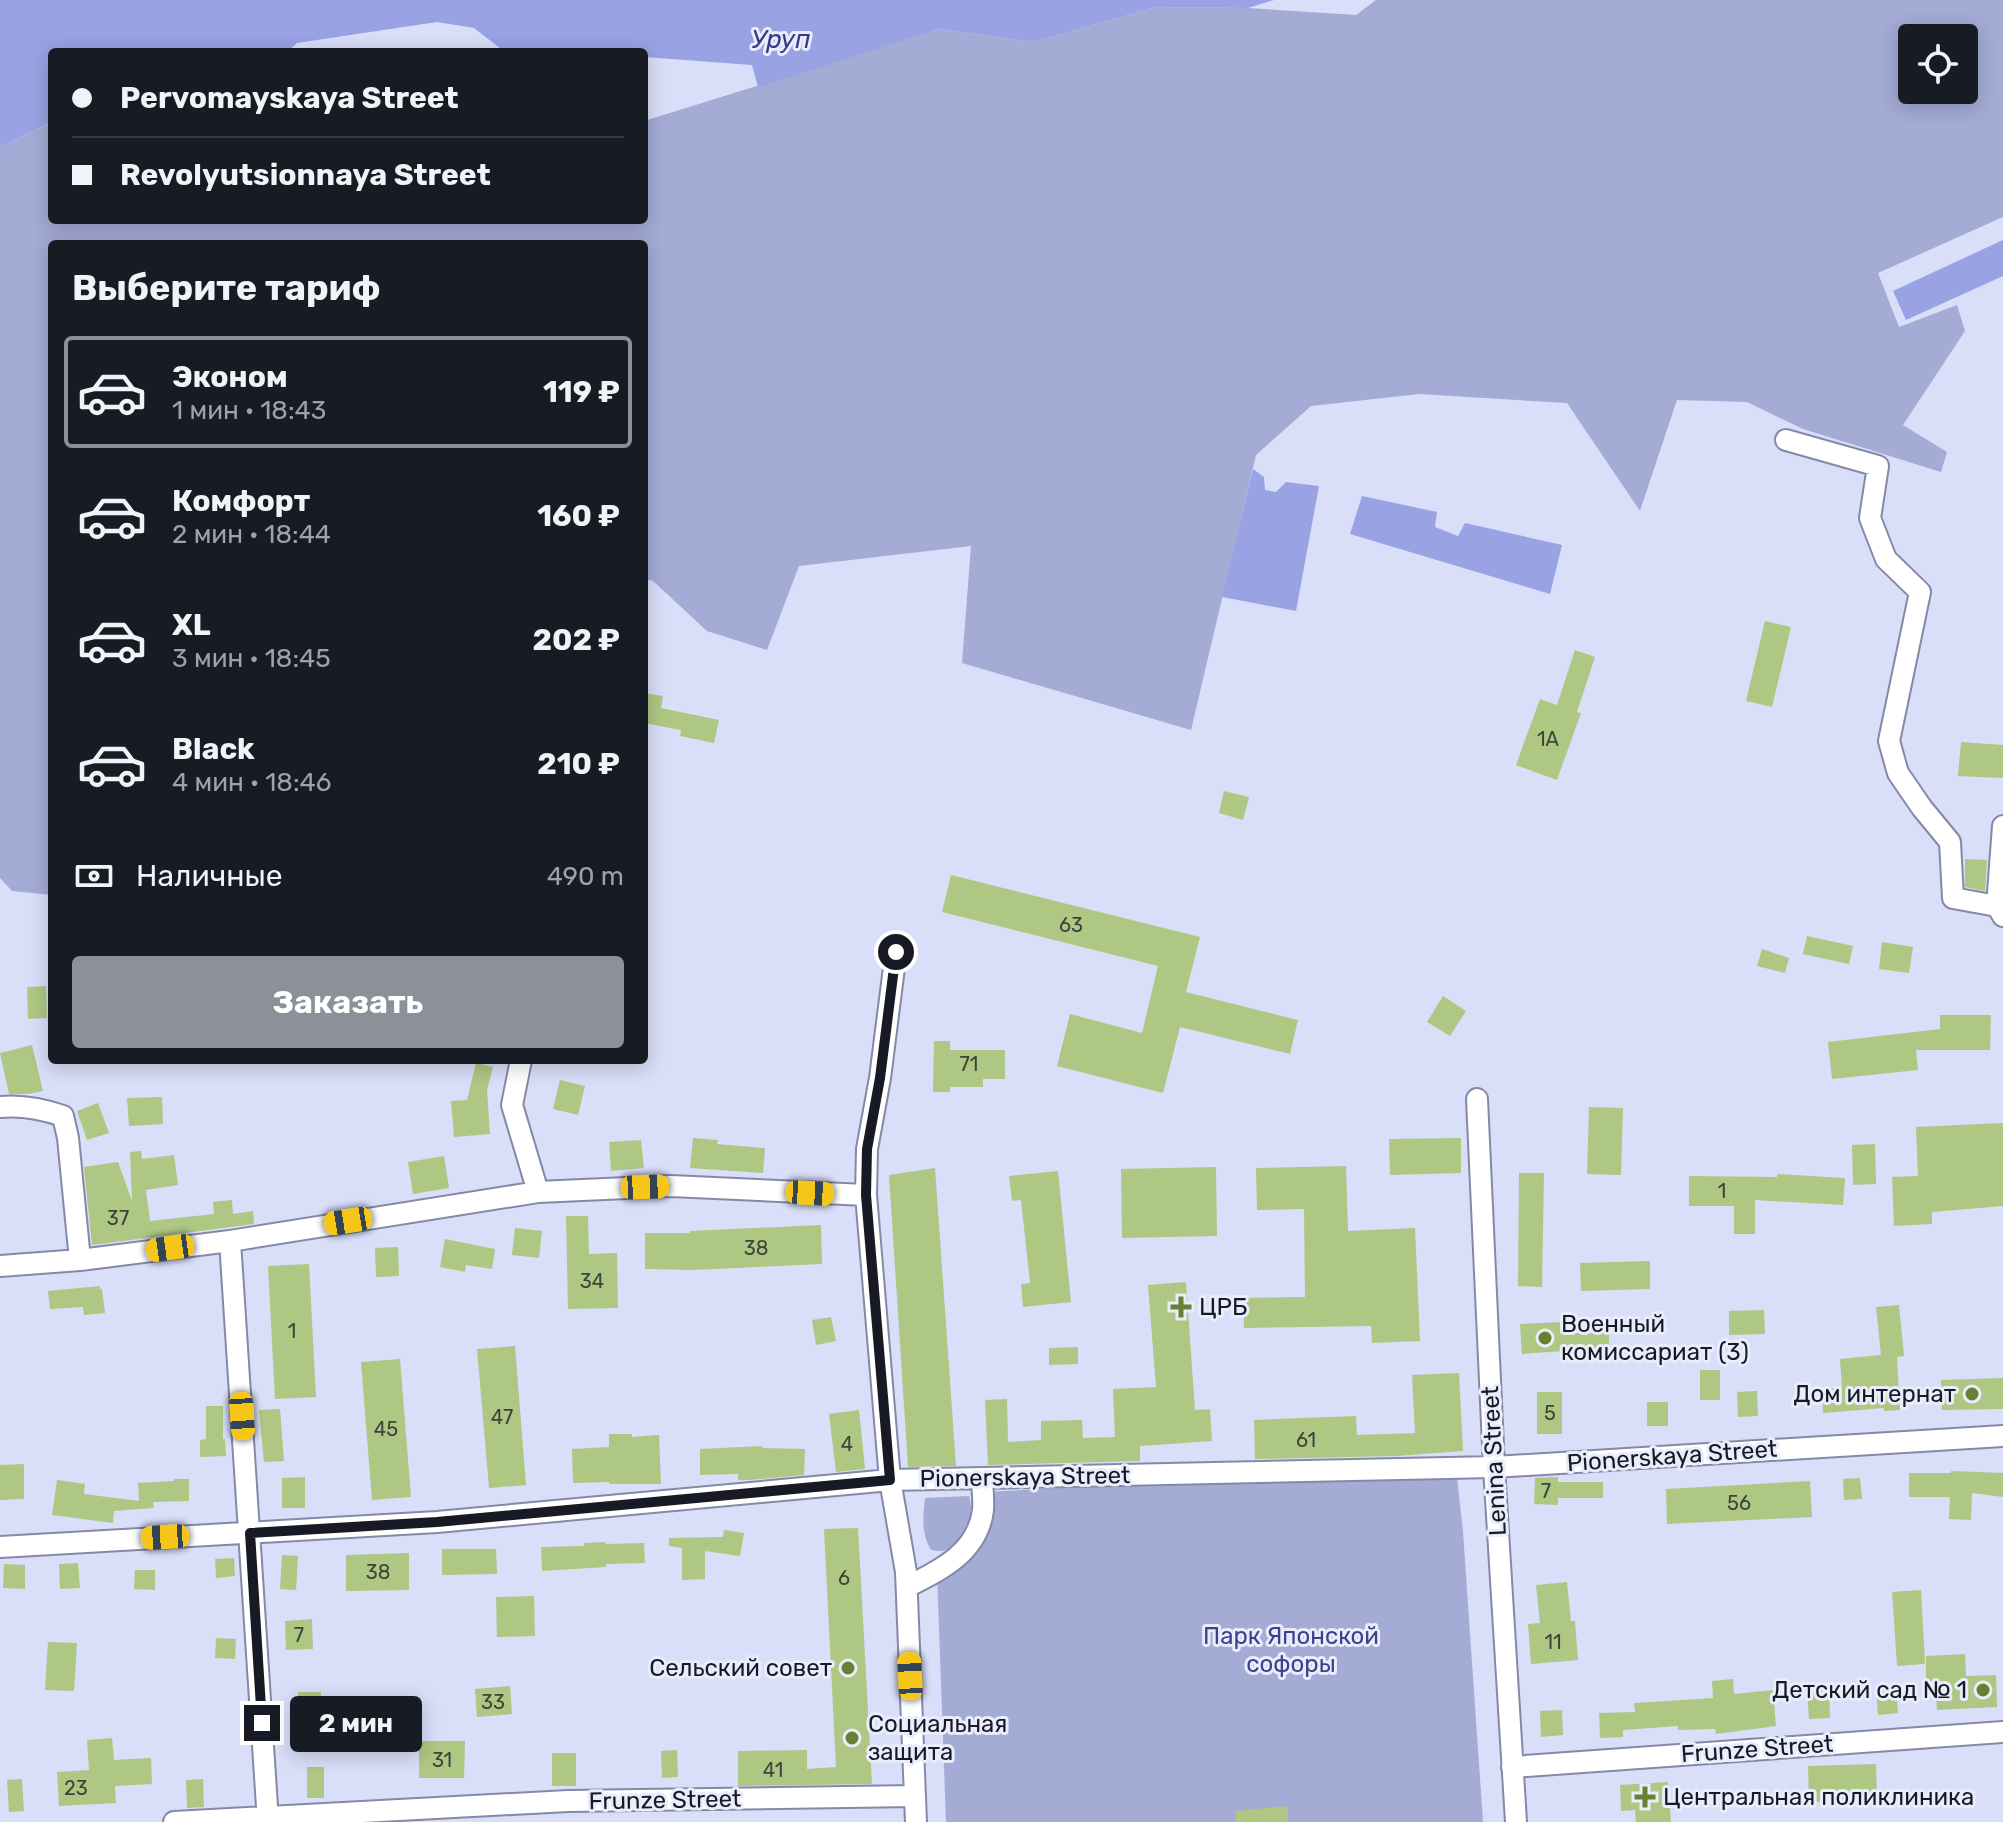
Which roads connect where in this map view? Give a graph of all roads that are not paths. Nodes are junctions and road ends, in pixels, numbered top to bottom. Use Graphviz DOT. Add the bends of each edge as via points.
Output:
graph roads {
  1 [pos="1786,440"];
  2 [pos="2003,826"];
  3 [pos="2000,911"];
  4 [pos="896,952"];
  5 [pos="520,1064"];
  6 [pos="1477,1099"];
  7 [pos="0,1107"];
  8 [pos="538,1192"];
  9 [pos="866,1195"];
  10 [pos="230,1241"];
  11 [pos="80,1260"];
  12 [pos="0,1266"];
  13 [pos="2003,1436"];
  14 [pos="1494,1467"];
  15 [pos="982,1478"];
  16 [pos="890,1480"];
  17 [pos="250,1533"];
  18 [pos="0,1547"];
  19 [pos="907,1587"];
  20 [pos="2003,1732"];
  21 [pos="1512,1767"];
  22 [pos="915,1796"];
  23 [pos="268,1820"];
  24 [pos="174,1822"];
  25 [pos="916,1822"];
  26 [pos="1516,1822"];
  1 -- 3 [label="street" via="1878,466 1870,518 1886,559 1920,592 1889,741 1898,773 1950,842 1953,898"];
  2 -- 3 [label="street"];
  4 -- 9 [label="street" via="867,1149"];
  5 -- 8 [label="street" via="512,1105"];
  6 -- 14 [label="street, Lenina Street"];
  7 -- 11 [label="street" via="63,1116"];
  8 -- 9 [label="street" via="671,1186"];
  8 -- 10 [label="street"];
  9 -- 16 [label="street"];
  10 -- 11 [label="street"];
  10 -- 17 [label="street"];
  11 -- 12 [label="street"];
  13 -- 14 [label="street, Pionerskaya Street"];
  14 -- 15 [label="street, Pionerskaya Street"];
  14 -- 21 [label="street, Lenina Street"];
  15 -- 16 [label="street, Pionerskaya Street"];
  15 -- 19 [label="street" via="983,1508 970,1545 937,1572"];
  16 -- 17 [label="street, Pionerskaya Street" via="437,1522"];
  16 -- 19 [label="street"];
  17 -- 18 [label="street, Pionerskaya Street"];
  17 -- 23 [label="street"];
  19 -- 22 [label="street"];
  20 -- 21 [label="street, Frunze Street"];
  21 -- 26 [label="street, Lenina Street"];
  22 -- 23 [label="street, Frunze Street" via="568,1801"];
  22 -- 25 [label="street"];
  23 -- 24 [label="street, Frunze Street"];
}
